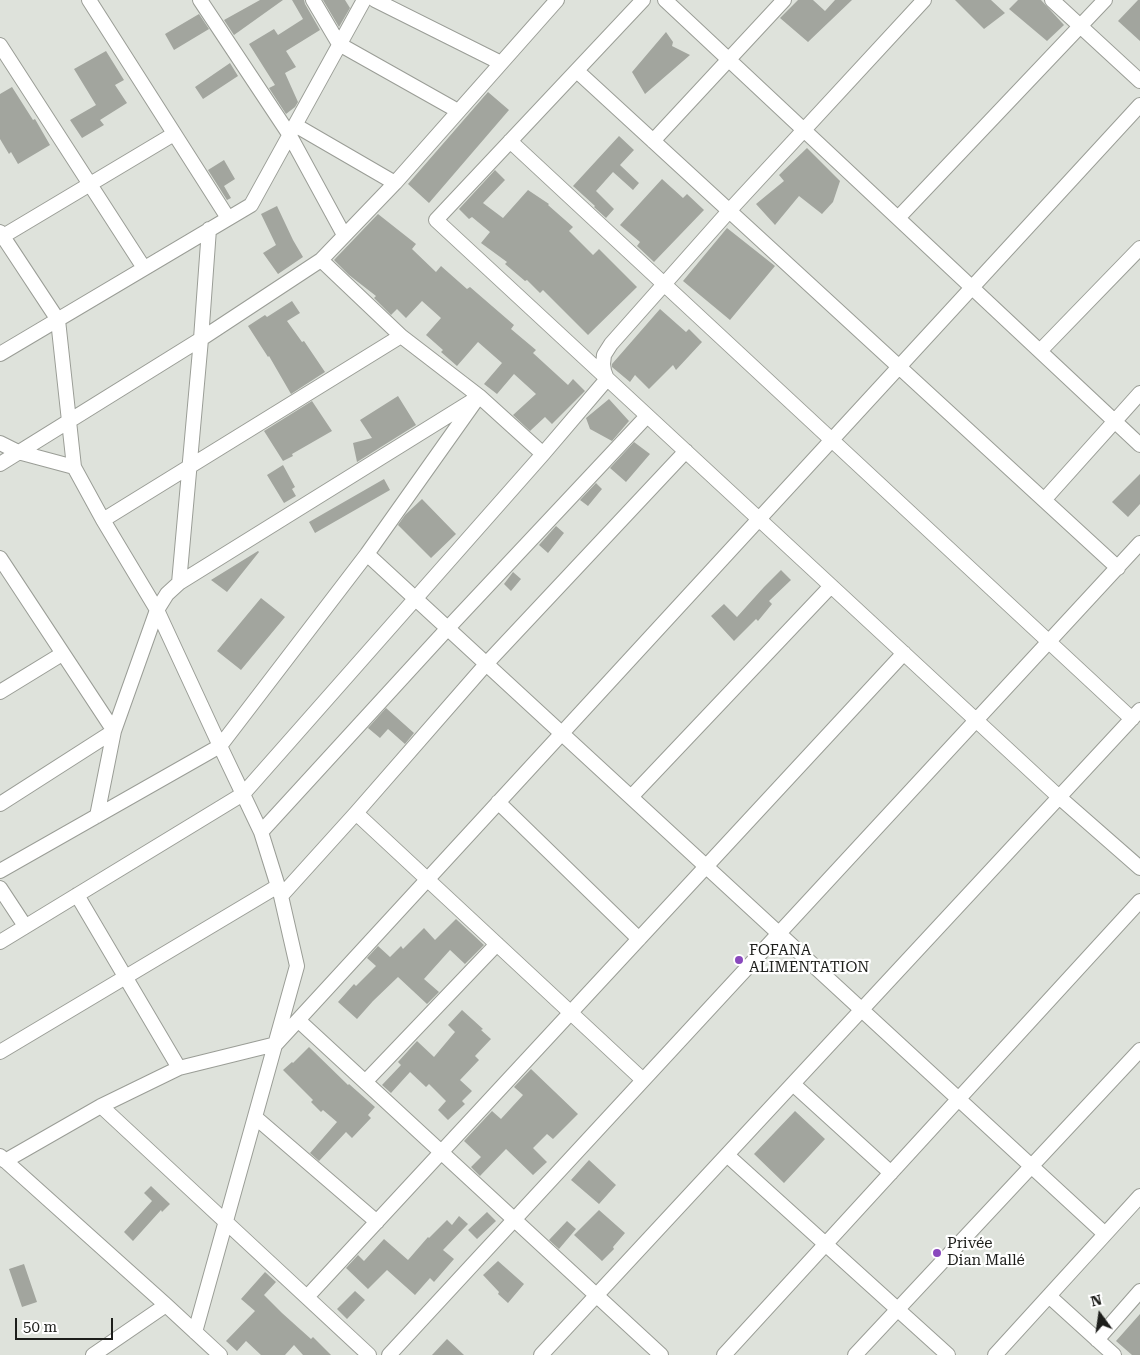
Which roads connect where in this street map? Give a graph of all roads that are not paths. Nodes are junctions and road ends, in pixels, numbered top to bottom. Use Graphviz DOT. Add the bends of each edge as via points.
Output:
graph roads {
  1 [pos="89,0"];
  2 [pos="200,0"];
  3 [pos="313,0"];
  4 [pos="364,0"];
  5 [pos="375,0"];
  6 [pos="557,0"];
  7 [pos="643,0"];
  8 [pos="665,0"];
  9 [pos="784,0"];
  10 [pos="924,0"];
  11 [pos="1052,0"];
  12 [pos="1104,0"];
  13 [pos="1080,26"];
  14 [pos="0,44"];
  15 [pos="339,44"];
  16 [pos="729,60"];
  17 [pos="500,63"];
  18 [pos="577,71"];
  19 [pos="1140,81"];
  20 [pos="1140,105"];
  21 [pos="458,112"];
  22 [pos="292,130"];
  23 [pos="804,130"];
  24 [pos="174,134"];
  25 [pos="510,141"];
  26 [pos="654,141"];
  27 [pos="394,182"];
  28 [pos="90,184"];
  29 [pos="730,211"];
  30 [pos="228,218"];
  31 [pos="898,218"];
  32 [pos="209,230"];
  33 [pos="344,234"];
  34 [pos="1,236"];
  35 [pos="1140,248"];
  36 [pos="321,260"];
  37 [pos="144,268"];
  38 [pos="663,284"];
  39 [pos="972,288"];
  40 [pos="58,320"];
  41 [pos="401,336"];
  42 [pos="201,339"];
  43 [pos="1040,351"];
  44 [pos="0,354"];
  45 [pos="899,367"];
  46 [pos="607,378"];
  47 [pos="1140,393"];
  48 [pos="479,396"];
  49 [pos="647,416"];
  50 [pos="68,421"];
  51 [pos="1115,421"];
  52 [pos="832,440"];
  53 [pos="0,443"];
  54 [pos="1140,445"];
  55 [pos="686,451"];
  56 [pos="18,452"];
  57 [pos="543,454"];
  58 [pos="0,464"];
  59 [pos="190,466"];
  60 [pos="74,467"];
  61 [pos="1044,500"];
  62 [pos="759,519"];
  63 [pos="103,520"];
  64 [pos="1140,544"];
  65 [pos="367,554"];
  66 [pos="0,558"];
  67 [pos="1118,568"];
  68 [pos="5,579"];
  69 [pos="180,583"];
  70 [pos="831,586"];
  71 [pos="416,598"];
  72 [pos="157,610"];
  73 [pos="448,628"];
  74 [pos="1049,642"];
  75 [pos="904,653"];
  76 [pos="62,654"];
  77 [pos="486,664"];
  78 [pos="0,692"];
  79 [pos="1136,715"];
  80 [pos="976,720"];
  81 [pos="114,731"];
  82 [pos="562,733"];
  83 [pos="220,746"];
  84 [pos="243,794"];
  85 [pos="631,797"];
  86 [pos="1059,797"];
  87 [pos="498,802"];
  88 [pos="0,804"];
  89 [pos="356,813"];
  90 [pos="97,816"];
  91 [pos="261,832"];
  92 [pos="706,866"];
  93 [pos="1140,868"];
  94 [pos="0,871"];
  95 [pos="427,879"];
  96 [pos="0,888"];
  97 [pos="280,891"];
  98 [pos="77,895"];
  99 [pos="1140,901"];
  100 [pos="25,926"];
  101 [pos="779,933"];
  102 [pos="639,939"];
  103 [pos="0,942"];
  104 [pos="497,944"];
  105 [pos="125,977"];
  106 [pos="862,1010"];
  107 [pos="571,1013"];
  108 [pos="298,1020"];
  109 [pos="276,1044"];
  110 [pos="1140,1050"];
  111 [pos="0,1052"];
  112 [pos="179,1068"];
  113 [pos="643,1080"];
  114 [pos="365,1082"];
  115 [pos="793,1084"];
  116 [pos="959,1099"];
  117 [pos="100,1106"];
  118 [pos="255,1116"];
  119 [pos="441,1152"];
  120 [pos="727,1155"];
  121 [pos="2,1158"];
  122 [pos="1032,1166"];
  123 [pos="891,1173"];
  124 [pos="1140,1196"];
  125 [pos="514,1220"];
  126 [pos="226,1222"];
  127 [pos="377,1222"];
  128 [pos="1105,1234"];
  129 [pos="825,1244"];
  130 [pos="1140,1290"];
  131 [pos="597,1296"];
  132 [pos="1049,1296"];
  133 [pos="307,1297"];
  134 [pos="166,1305"];
  135 [pos="898,1310"];
  136 [pos="195,1332"];
  137 [pos="1097,1340"];
  138 [pos="93,1355"];
  139 [pos="220,1355"];
  140 [pos="369,1355"];
  141 [pos="389,1355"];
  142 [pos="541,1355"];
  143 [pos="661,1355"];
  144 [pos="724,1355"];
  145 [pos="855,1355"];
  146 [pos="948,1355"];
  147 [pos="995,1355"];
  148 [pos="1114,1355"];
  1 -- 24 [label="street"];
  2 -- 22 [label="street"];
  3 -- 15 [label="street"];
  4 -- 15 [label="street"];
  5 -- 17 [label="street"];
  6 -- 17 [label="street"];
  7 -- 18 [label="street"];
  8 -- 16 [label="street"];
  9 -- 16 [label="street"];
  10 -- 23 [label="street"];
  11 -- 13 [label="street"];
  12 -- 13 [label="street"];
  13 -- 19 [label="street"];
  13 -- 31 [label="street"];
  14 -- 28 [label="street"];
  15 -- 21 [label="street"];
  15 -- 22 [label="street"];
  16 -- 23 [label="street"];
  16 -- 26 [label="street"];
  17 -- 21 [label="street"];
  18 -- 25 [label="street"];
  18 -- 26 [label="street"];
  20 -- 39 [label="street"];
  21 -- 27 [label="street"];
  22 -- 27 [label="street"];
  22 -- 30 [label="street" via="251,205"];
  22 -- 33 [label="street"];
  23 -- 29 [label="street"];
  23 -- 31 [label="street"];
  24 -- 28 [label="street"];
  24 -- 30 [label="street"];
  25 -- 38 [label="street"];
  25 -- 46 [label="street" via="436,220"];
  26 -- 29 [label="street"];
  27 -- 33 [label="street"];
  28 -- 34 [label="street"];
  28 -- 37 [label="street"];
  29 -- 38 [label="street"];
  29 -- 45 [label="street"];
  30 -- 32 [label="street"];
  31 -- 39 [label="street"];
  32 -- 37 [label="street"];
  32 -- 42 [label="street"];
  33 -- 36 [label="street"];
  34 -- 40 [label="street"];
  35 -- 43 [label="street"];
  36 -- 41 [label="street"];
  36 -- 42 [label="street"];
  37 -- 40 [label="street"];
  38 -- 46 [label="street" via="604,355"];
  38 -- 52 [label="street"];
  39 -- 43 [label="street"];
  39 -- 45 [label="street"];
  40 -- 44 [label="street"];
  40 -- 50 [label="street"];
  41 -- 48 [label="street"];
  41 -- 59 [label="street"];
  42 -- 50 [label="street"];
  42 -- 59 [label="street"];
  43 -- 51 [label="street"];
  45 -- 52 [label="street"];
  45 -- 61 [label="street"];
  46 -- 49 [label="street"];
  46 -- 57 [label="street"];
  47 -- 51 [label="street"];
  48 -- 57 [label="street"];
  48 -- 65 [label="street"];
  48 -- 69 [label="street"];
  49 -- 55 [label="street"];
  49 -- 73 [label="street"];
  50 -- 56 [label="street"];
  50 -- 60 [label="street"];
  51 -- 54 [label="street"];
  51 -- 61 [label="street"];
  52 -- 62 [label="street"];
  52 -- 74 [label="street"];
  53 -- 56 [label="street"];
  55 -- 62 [label="street"];
  55 -- 77 [label="street"];
  56 -- 58 [label="street"];
  56 -- 60 [label="street"];
  57 -- 71 [label="street"];
  59 -- 63 [label="street"];
  59 -- 69 [label="street"];
  60 -- 63 [label="street"];
  61 -- 67 [label="street"];
  62 -- 70 [label="street"];
  62 -- 82 [label="street"];
  63 -- 72 [label="street"];
  64 -- 67 [label="street"];
  65 -- 71 [label="street"];
  65 -- 83 [label="street"];
  66 -- 68 [label="street"];
  67 -- 74 [label="street"];
  68 -- 76 [label="street"];
  69 -- 72 [label="street" via="167,594"];
  70 -- 75 [label="street"];
  70 -- 85 [label="street"];
  71 -- 73 [label="street"];
  71 -- 84 [label="street"];
  72 -- 81 [label="street"];
  72 -- 83 [label="street"];
  73 -- 77 [label="street"];
  73 -- 91 [label="street"];
  74 -- 79 [label="street"];
  74 -- 80 [label="street"];
  75 -- 80 [label="street"];
  75 -- 92 [label="street"];
  76 -- 78 [label="street"];
  76 -- 81 [label="street"];
  77 -- 82 [label="street"];
  77 -- 89 [label="street"];
  79 -- 86 [label="street"];
  80 -- 86 [label="street"];
  80 -- 101 [label="street"];
  81 -- 88 [label="street"];
  81 -- 90 [label="street"];
  82 -- 85 [label="street"];
  82 -- 87 [label="street"];
  83 -- 84 [label="street"];
  83 -- 90 [label="street"];
  84 -- 91 [label="street"];
  84 -- 98 [label="street"];
  85 -- 92 [label="street"];
  86 -- 93 [label="street"];
  86 -- 106 [label="street"];
  87 -- 95 [label="street"];
  87 -- 102 [label="street"];
  89 -- 95 [label="street"];
  89 -- 97 [label="street"];
  90 -- 94 [label="street"];
  91 -- 97 [label="street"];
  92 -- 101 [label="street"];
  92 -- 102 [label="street"];
  95 -- 104 [label="street"];
  95 -- 108 [label="street"];
  96 -- 100 [label="street"];
  97 -- 105 [label="street"];
  97 -- 109 [label="street" via="297,966"];
  98 -- 100 [label="street"];
  98 -- 105 [label="street"];
  99 -- 116 [label="street"];
  100 -- 103 [label="street"];
  101 -- 106 [label="street"];
  101 -- 113 [label="street"];
  102 -- 107 [label="street"];
  104 -- 107 [label="street"];
  104 -- 114 [label="street"];
  105 -- 111 [label="street"];
  105 -- 112 [label="street"];
  106 -- 115 [label="street"];
  106 -- 116 [label="street"];
  107 -- 113 [label="street"];
  107 -- 119 [label="street"];
  108 -- 109 [label="street"];
  108 -- 114 [label="street"];
  109 -- 112 [label="street"];
  109 -- 118 [label="street"];
  110 -- 122 [label="street"];
  112 -- 117 [label="street"];
  113 -- 125 [label="street"];
  114 -- 119 [label="street"];
  115 -- 120 [label="street"];
  115 -- 123 [label="street"];
  116 -- 122 [label="street"];
  116 -- 123 [label="street"];
  117 -- 121 [label="street"];
  117 -- 126 [label="street"];
  118 -- 126 [label="street"];
  118 -- 127 [label="street"];
  119 -- 125 [label="street"];
  119 -- 127 [label="street"];
  120 -- 129 [label="street"];
  120 -- 131 [label="street"];
  121 -- 134 [label="street"];
  122 -- 128 [label="street"];
  122 -- 135 [label="street"];
  123 -- 129 [label="street"];
  124 -- 128 [label="street"];
  125 -- 131 [label="street"];
  125 -- 141 [label="street"];
  126 -- 133 [label="street"];
  126 -- 136 [label="street"];
  127 -- 133 [label="street"];
  128 -- 132 [label="street"];
  129 -- 135 [label="street"];
  129 -- 144 [label="street"];
  130 -- 137 [label="street"];
  131 -- 142 [label="street"];
  131 -- 143 [label="street"];
  132 -- 137 [label="street"];
  132 -- 147 [label="street"];
  133 -- 140 [label="street"];
  134 -- 136 [label="street"];
  134 -- 138 [label="street"];
  135 -- 145 [label="street"];
  135 -- 146 [label="street"];
  136 -- 139 [label="street"];
  137 -- 148 [label="street"];
}
